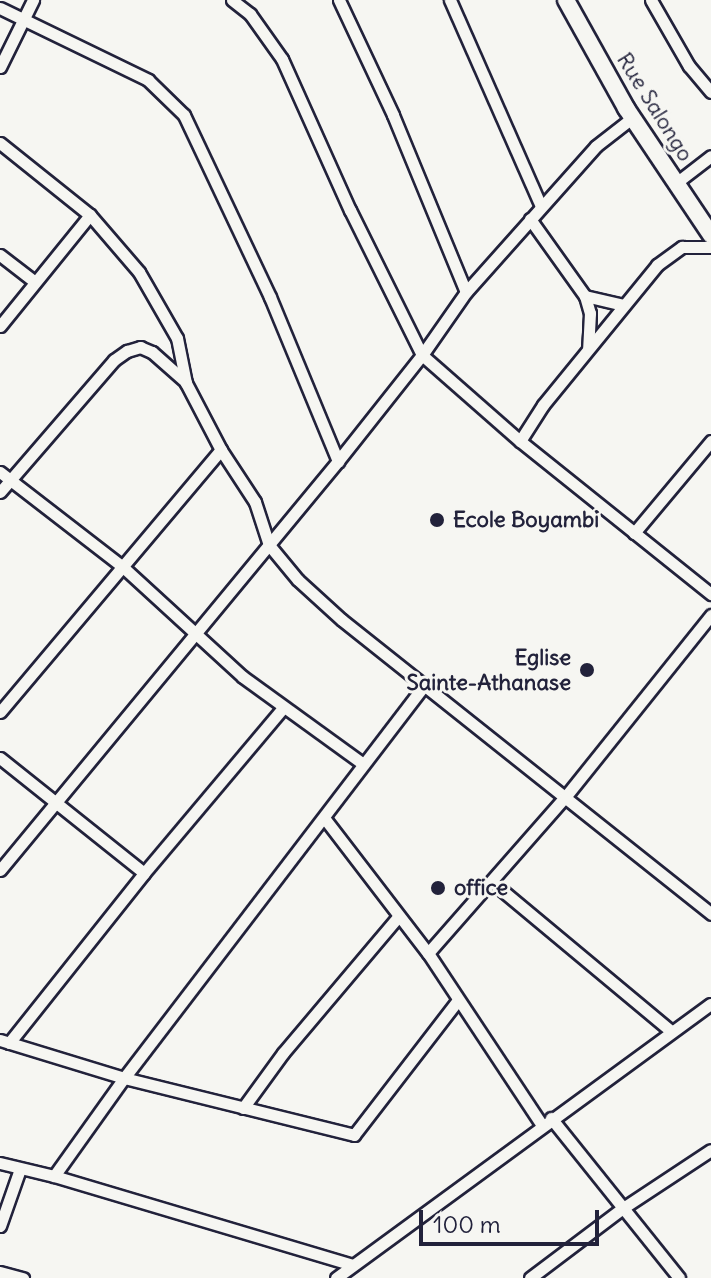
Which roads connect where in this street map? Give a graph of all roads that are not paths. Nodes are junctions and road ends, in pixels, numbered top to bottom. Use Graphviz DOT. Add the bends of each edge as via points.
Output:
graph roads {
  1 [pos="33,0"];
  2 [pos="232,0"];
  3 [pos="339,0"];
  4 [pos="450,0"];
  5 [pos="566,0"];
  6 [pos="651,0"];
  7 [pos="0,8"];
  8 [pos="24,19"];
  9 [pos="0,67"];
  10 [pos="711,92"];
  11 [pos="632,118"];
  12 [pos="0,143"];
  13 [pos="711,156"];
  14 [pos="676,183"];
  15 [pos="541,206"];
  16 [pos="90,215"];
  17 [pos="530,219"];
  18 [pos="711,235"];
  19 [pos="711,247"];
  20 [pos="0,255"];
  21 [pos="35,282"];
  22 [pos="466,292"];
  23 [pos="585,296"];
  24 [pos="623,305"];
  25 [pos="0,326"];
  26 [pos="588,348"];
  27 [pos="422,355"];
  28 [pos="186,383"];
  29 [pos="520,441"];
  30 [pos="711,441"];
  31 [pos="221,450"];
  32 [pos="338,461"];
  33 [pos="5,476"];
  34 [pos="0,492"];
  35 [pos="634,533"];
  36 [pos="269,545"];
  37 [pos="124,568"];
  38 [pos="711,594"];
  39 [pos="711,615"];
  40 [pos="195,635"];
  41 [pos="424,685"];
  42 [pos="283,708"];
  43 [pos="0,712"];
  44 [pos="0,758"];
  45 [pos="363,764"];
  46 [pos="566,796"];
  47 [pos="54,803"];
  48 [pos="325,819"];
  49 [pos="0,870"];
  50 [pos="144,873"];
  51 [pos="492,882"];
  52 [pos="711,914"];
  53 [pos="397,918"];
  54 [pos="428,953"];
  55 [pos="458,1000"];
  56 [pos="711,1004"];
  57 [pos="672,1032"];
  58 [pos="5,1042"];
  59 [pos="124,1078"];
  60 [pos="243,1108"];
  61 [pos="547,1122"];
  62 [pos="711,1150"];
  63 [pos="0,1163"];
  64 [pos="20,1169"];
  65 [pos="54,1176"];
  66 [pos="623,1208"];
  67 [pos="0,1226"];
  68 [pos="352,1265"];
  69 [pos="0,1272"];
  70 [pos="23,1278"];
  71 [pos="336,1278"];
  72 [pos="530,1278"];
  73 [pos="679,1278"];
  1 -- 8 [label="street"];
  2 -- 27 [label="street" via="250,14 282,59"];
  3 -- 22 [label="street"];
  4 -- 15 [label="street"];
  5 -- 11 [label="street, Rue Salongo"];
  6 -- 10 [label="street" via="689,66"];
  7 -- 8 [label="street"];
  8 -- 9 [label="street"];
  8 -- 32 [label="street" via="148,80 184,115 270,297"];
  11 -- 14 [label="street, Rue Salongo"];
  11 -- 15 [label="street" via="596,146"];
  12 -- 16 [label="street"];
  13 -- 14 [label="street"];
  14 -- 18 [label="street, Rue Salongo"];
  15 -- 17 [label="street"];
  16 -- 21 [label="street"];
  16 -- 28 [label="street" via="160,303 177,338"];
  17 -- 22 [label="street"];
  17 -- 23 [label="street"];
  19 -- 24 [label="street" via="691,244 671,254"];
  20 -- 21 [label="street"];
  21 -- 25 [label="street"];
  22 -- 27 [label="street"];
  23 -- 24 [label="street"];
  23 -- 26 [label="street" via="590,313"];
  24 -- 26 [label="street"];
  26 -- 29 [label="street"];
  27 -- 29 [label="street"];
  27 -- 32 [label="street"];
  28 -- 31 [label="street"];
  28 -- 33 [label="street" via="152,352 140,347 127,351"];
  29 -- 35 [label="street"];
  30 -- 35 [label="street"];
  31 -- 36 [label="street" via="255,502"];
  31 -- 37 [label="street"];
  32 -- 36 [label="street"];
  33 -- 34 [label="street"];
  33 -- 37 [label="street"];
  35 -- 38 [label="street"];
  36 -- 40 [label="street"];
  36 -- 41 [label="street" via="342,620"];
  37 -- 40 [label="street"];
  37 -- 43 [label="street"];
  39 -- 46 [label="street"];
  40 -- 42 [label="street"];
  40 -- 47 [label="street"];
  41 -- 45 [label="street"];
  41 -- 46 [label="street"];
  42 -- 45 [label="street"];
  42 -- 50 [label="street"];
  44 -- 47 [label="street"];
  45 -- 48 [label="street"];
  46 -- 51 [label="street"];
  46 -- 52 [label="street"];
  47 -- 49 [label="street"];
  47 -- 50 [label="street"];
  48 -- 53 [label="street"];
  48 -- 59 [label="street"];
  50 -- 58 [label="street"];
  51 -- 54 [label="street"];
  51 -- 57 [label="street"];
  53 -- 54 [label="street"];
  53 -- 60 [label="street"];
  54 -- 55 [label="street"];
  55 -- 60 [label="street" via="354,1135"];
  55 -- 61 [label="street"];
  56 -- 57 [label="street"];
  57 -- 61 [label="street"];
  58 -- 59 [label="street"];
  59 -- 60 [label="street"];
  59 -- 65 [label="street"];
  61 -- 66 [label="street"];
  61 -- 68 [label="street"];
  62 -- 66 [label="street"];
  63 -- 64 [label="street"];
  64 -- 65 [label="street"];
  64 -- 67 [label="street"];
  65 -- 68 [label="street"];
  66 -- 72 [label="street"];
  66 -- 73 [label="street"];
  68 -- 71 [label="street"];
  69 -- 70 [label="street"];
}
